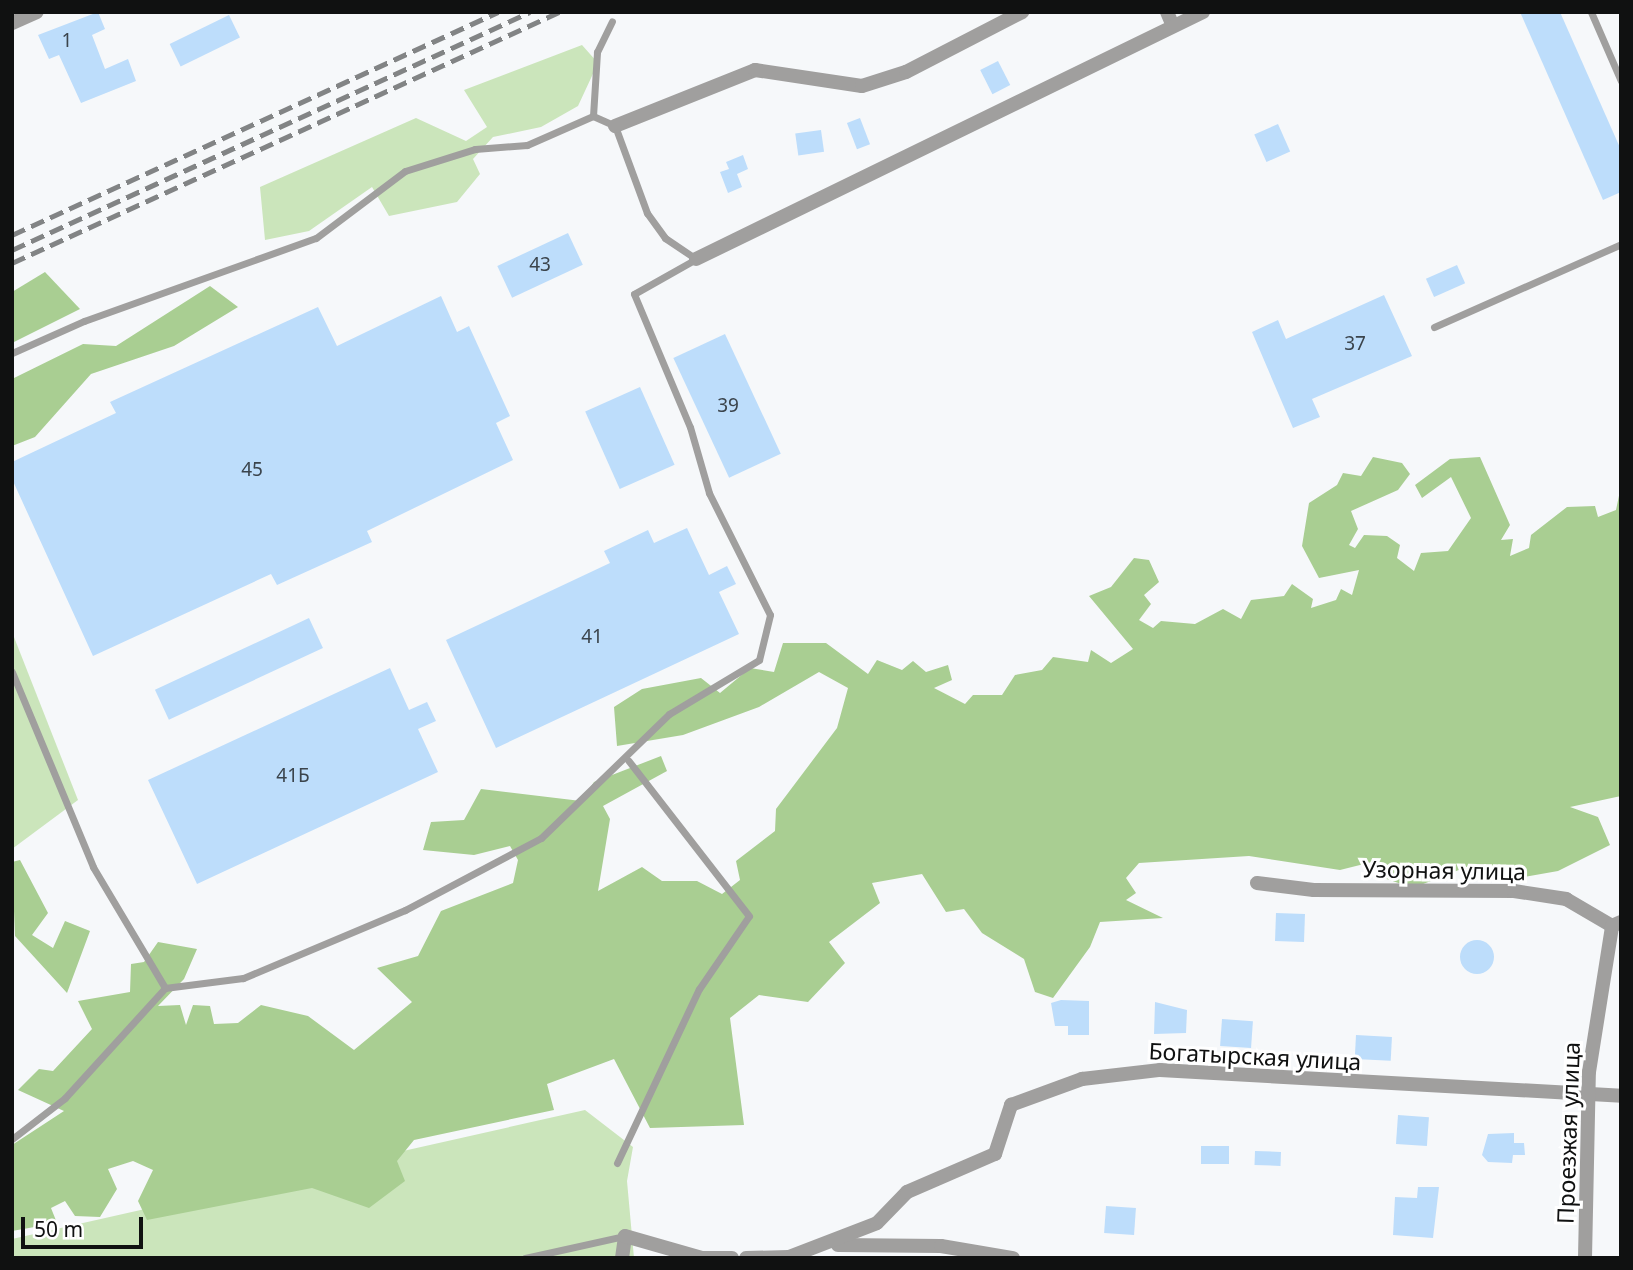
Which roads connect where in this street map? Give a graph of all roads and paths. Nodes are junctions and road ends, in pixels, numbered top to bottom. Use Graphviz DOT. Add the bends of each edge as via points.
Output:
graph roads {
  1 [pos="37,12"];
  2 [pos="1203,12"];
  3 [pos="1591,12"];
  4 [pos="1012,14"];
  5 [pos="1170,19"];
  6 [pos="612,21"];
  7 [pos="12,23"];
  8 [pos="1621,81"];
  9 [pos="593,116"];
  10 [pos="615,126"];
  11 [pos="1621,244"];
  12 [pos="696,259"];
  13 [pos="1434,327"];
  14 [pos="12,353"];
  15 [pos="12,672"];
  16 [pos="628,760"];
  17 [pos="1257,883"];
  18 [pos="1616,924"];
  19 [pos="165,988"];
  20 [pos="1589,1096"];
  21 [pos="1621,1096"];
  22 [pos="12,1139"];
  23 [pos="617,1163"];
  24 [pos="625,1236"];
  25 [pos="833,1244"];
  26 [pos="525,1258"];
  27 [pos="622,1258"];
  28 [pos="732,1258"];
  29 [pos="746,1258"];
  30 [pos="1013,1258"];
  31 [pos="1586,1258"];
  1 -- 7 [label="street"];
  2 -- 5 [label="street"];
  3 -- 8 [label="lane"];
  4 -- 10 [label="street" via="906,72 862,86 755,70"];
  5 -- 12 [label="street"];
  6 -- 9 [label="lane" via="597,52"];
  9 -- 10 [label="lane"];
  9 -- 14 [label="lane" via="527,145 475,149 405,171 316,238 84,320"];
  10 -- 12 [label="lane" via="647,213 665,238"];
  11 -- 13 [label="lane"];
  12 -- 16 [label="lane" via="634,294 690,427 709,493 770,615 759,660 669,714"];
  15 -- 19 [label="lane" via="93,867"];
  16 -- 19 [label="lane" via="541,838 405,911 243,978"];
  16 -- 23 [label="lane" via="749,916 699,989"];
  17 -- 18 [label="street, Узорная улица" via="1314,890 1514,891 1566,899"];
  18 -- 20 [label="street, Проезжая улица"];
  19 -- 22 [label="lane" via="65,1098"];
  20 -- 21 [label="street, Богатырская улица"];
  20 -- 25 [label="street, Богатырская улица" via="1160,1069 1082,1079 1011,1105 995,1154 907,1192 877,1223"];
  20 -- 31 [label="street, Проезжая улица"];
  24 -- 26 [label="lane"];
  24 -- 27 [label="street"];
  24 -- 28 [label="street" via="702,1258"];
  25 -- 29 [label="street, Богатырская улица" via="789,1257"];
  25 -- 30 [label="street" via="941,1246"];
}
